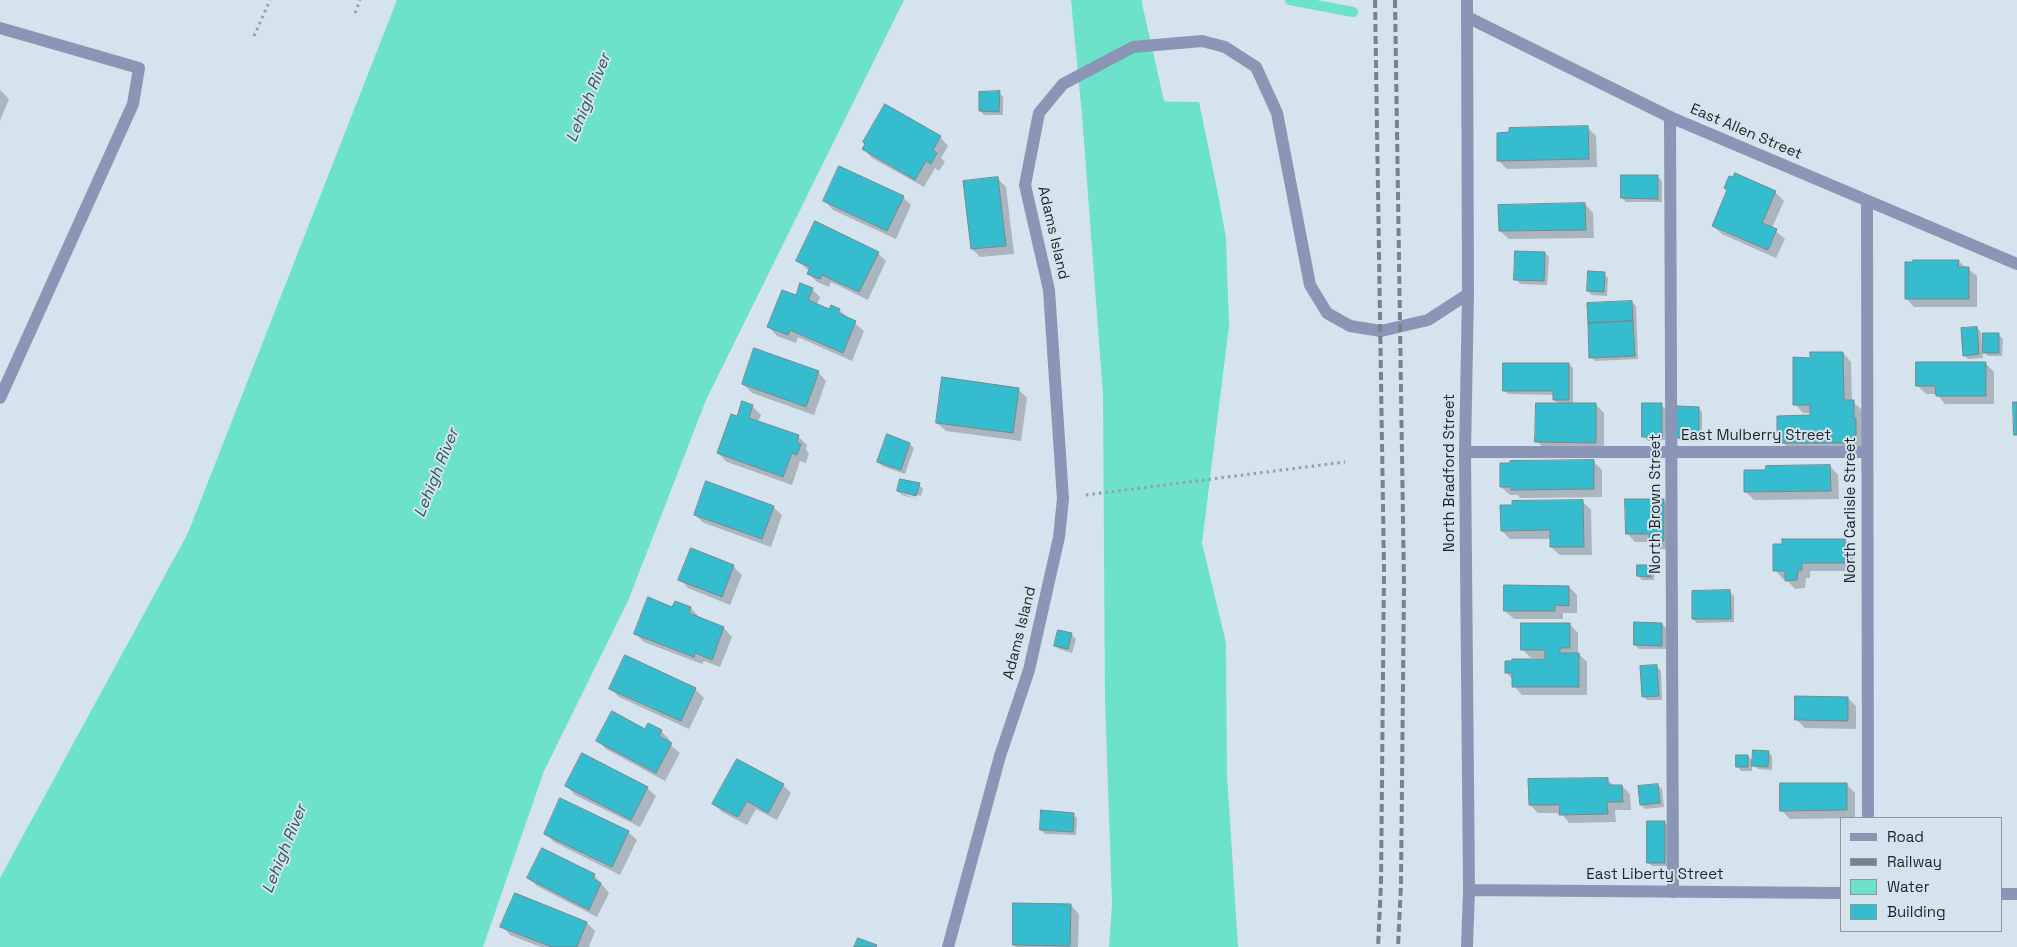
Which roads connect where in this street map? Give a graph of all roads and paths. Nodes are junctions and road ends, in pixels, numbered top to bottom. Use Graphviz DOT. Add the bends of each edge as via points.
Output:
graph roads {
  1 [pos="270,0"];
  2 [pos="360,0"];
  3 [pos="1467,0"];
  4 [pos="355,13"];
  5 [pos="1467,17"];
  6 [pos="0,28"];
  7 [pos="254,36"];
  8 [pos="1670,117"];
  9 [pos="1867,202"];
  10 [pos="2017,264"];
  11 [pos="1468,294"];
  12 [pos="0,398"];
  13 [pos="1465,452"];
  14 [pos="1672,452"];
  15 [pos="1867,452"];
  16 [pos="1345,462"];
  17 [pos="1100,493"];
  18 [pos="1868,817"];
  19 [pos="1469,890"];
  20 [pos="1673,892"];
  21 [pos="1840,893"];
  22 [pos="2002,894"];
  23 [pos="2017,894"];
  24 [pos="948,947"];
  25 [pos="1467,947"];
  1 -- 7 [label="path"];
  2 -- 4 [label="path"];
  3 -- 5 [label="street, North Bradford Street"];
  5 -- 8 [label="street, East Allen Street"];
  5 -- 11 [label="street, North Bradford Street"];
  6 -- 12 [label="street" via="139,68 133,104"];
  8 -- 9 [label="street, East Allen Street"];
  8 -- 14 [label="street, North Brown Street"];
  9 -- 10 [label="street, East Allen Street"];
  9 -- 15 [label="street, North Carlisle Street"];
  11 -- 13 [label="street, North Bradford Street"];
  11 -- 24 [label="street, Adams Island" via="1428,320 1381,331 1350,326 1326,313 1310,285 1277,113 1256,67 1225,47 1202,41 1134,47 1063,84 1039,113 1025,185 1049,290 1063,499 1059,537 1029,670 1000,756"];
  13 -- 14 [label="street, East Mulberry Street"];
  13 -- 19 [label="street, North Bradford Street"];
  14 -- 15 [label="street, East Mulberry Street"];
  14 -- 20 [label="street, North Brown Street"];
  15 -- 18 [label="street, North Carlisle Street"];
  16 -- 17 [label="path"];
  19 -- 20 [label="street, East Liberty Street"];
  19 -- 25 [label="street, North Bradford Street"];
  20 -- 21 [label="street, East Liberty Street"];
  22 -- 23 [label="street"];
}
